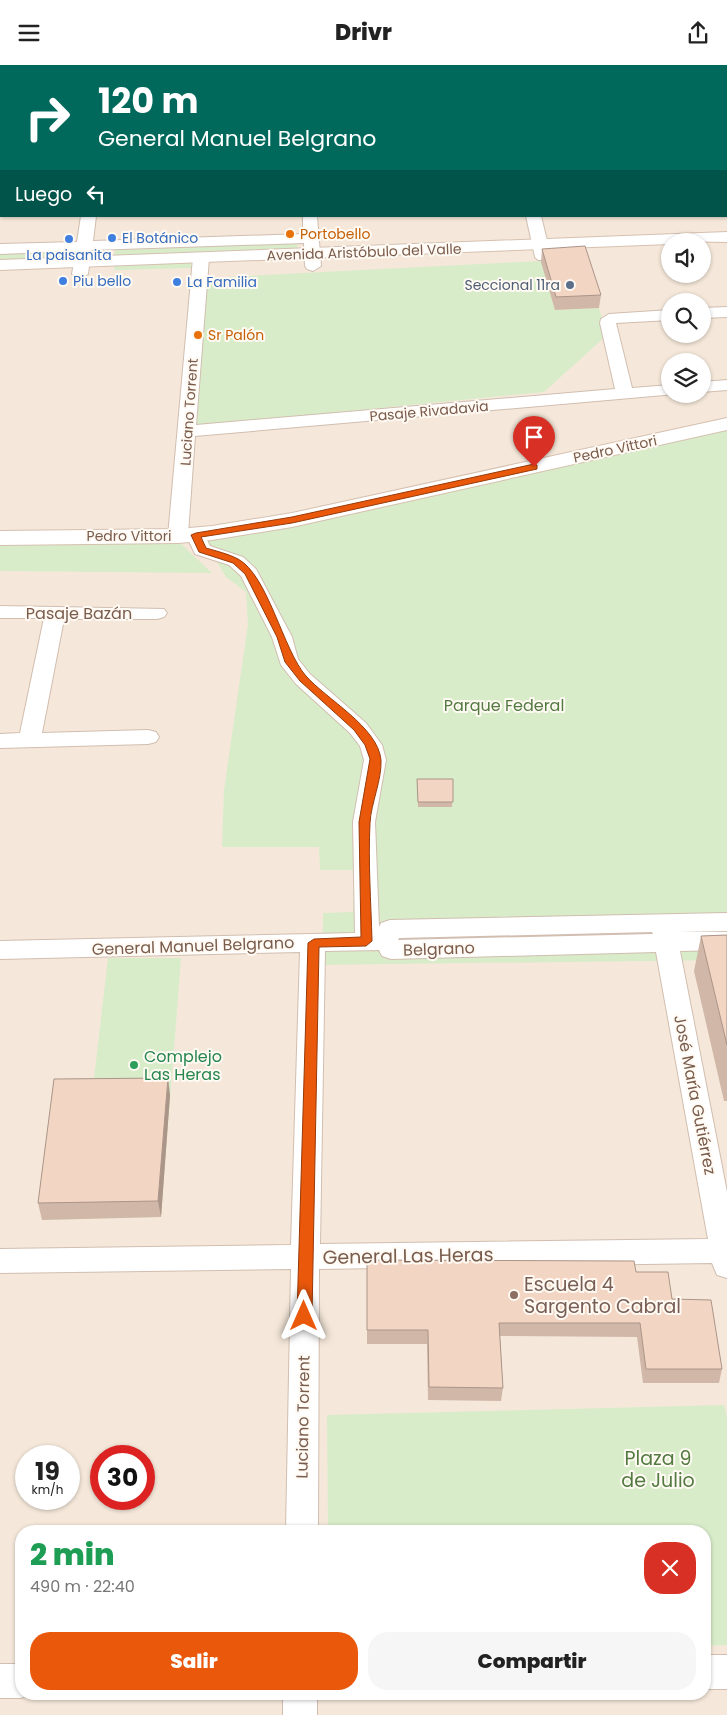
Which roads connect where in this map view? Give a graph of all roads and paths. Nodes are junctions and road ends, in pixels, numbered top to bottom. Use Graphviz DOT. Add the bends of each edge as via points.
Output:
graph roads {
  1 [pos="89,217"];
  2 [pos="310,217"];
  3 [pos="533,217"];
  4 [pos="727,237"];
  5 [pos="727,248"];
  6 [pos="0,249"];
  7 [pos="711,249"];
  8 [pos="541,251"];
  9 [pos="661,251"];
  10 [pos="312,252"];
  11 [pos="81,261"];
  12 [pos="200,264"];
  13 [pos="0,265"];
  14 [pos="0,277"];
  15 [pos="727,312"];
  16 [pos="711,313"];
  17 [pos="661,316"];
  18 [pos="727,385"];
  19 [pos="711,386"];
  20 [pos="661,391"];
  21 [pos="625,394"];
  22 [pos="727,424"];
  23 [pos="188,431"];
  24 [pos="187,536"];
  25 [pos="0,537"];
  26 [pos="0,612"];
  27 [pos="55,613"];
  28 [pos="157,613"];
  29 [pos="148,737"];
  30 [pos="30,740"];
  31 [pos="0,741"];
  32 [pos="727,921"];
  33 [pos="664,933"];
  34 [pos="376,941"];
  35 [pos="727,941"];
  36 [pos="314,943"];
  37 [pos="0,951"];
  38 [pos="726,1256"];
  39 [pos="305,1257"];
  40 [pos="0,1261"];
  41 [pos="302,1525"];
  42 [pos="711,1672"];
  43 [pos="727,1672"];
  44 [pos="0,1681"];
  45 [pos="15,1681"];
  46 [pos="300,1700"];
  47 [pos="300,1715"];
  1 -- 11 [label="street"];
  2 -- 10 [label="street"];
  3 -- 8 [label="street"];
  4 -- 8 [label="main road, Avenida Aristóbulo del Valle"];
  5 -- 7 [label="main road"];
  6 -- 11 [label="street"];
  8 -- 9 [label="main road, Avenida Aristóbulo del Valle"];
  8 -- 10 [label="main road, Avenida Aristóbulo del Valle"];
  10 -- 11 [label="street"];
  10 -- 12 [label="main road, Avenida Aristóbulo del Valle"];
  11 -- 12 [label="main road, Avenida Aristóbulo del Valle"];
  11 -- 13 [label="main road, Avenida Aristóbulo del Valle"];
  11 -- 14 [label="main road, Avenida Aristóbulo del Valle"];
  12 -- 23 [label="street, Luciano Torrent"];
  15 -- 16 [label="street"];
  17 -- 21 [label="street" via="609,319"];
  18 -- 19 [label="street"];
  20 -- 21 [label="street, Pasaje Rivadavia"];
  21 -- 23 [label="street, Pasaje Rivadavia"];
  22 -- 24 [label="main road, Pedro Vittori" via="292,520"];
  23 -- 24 [label="street, Luciano Torrent"];
  24 -- 25 [label="main road, Pedro Vittori"];
  24 -- 34 [label="street" via="202,550 236,561 249,573 282,637 288,660 303,679 358,728 370,745 375,759 364,822"];
  26 -- 27 [label="street, Pasaje Bazán"];
  27 -- 28 [label="street, Pasaje Bazán"];
  27 -- 30 [label="street"];
  29 -- 30 [label="street"];
  30 -- 31 [label="street"];
  32 -- 33 [label="street, Belgrano"];
  33 -- 34 [label="street, Belgrano" via="390,950"];
  33 -- 35 [label="street, Belgrano"];
  33 -- 38 [label="street, José María Gutiérrez"];
  34 -- 36 [label="street, General Manuel Belgrano"];
  36 -- 37 [label="street, General Manuel Belgrano"];
  36 -- 39 [label="street, Luciano Torrent"];
  38 -- 39 [label="street, General Las Heras"];
  39 -- 40 [label="street, General Las Heras"];
  39 -- 41 [label="street, Luciano Torrent"];
  42 -- 43 [label="street"];
  44 -- 45 [label="street"];
  46 -- 47 [label="street"];
}
